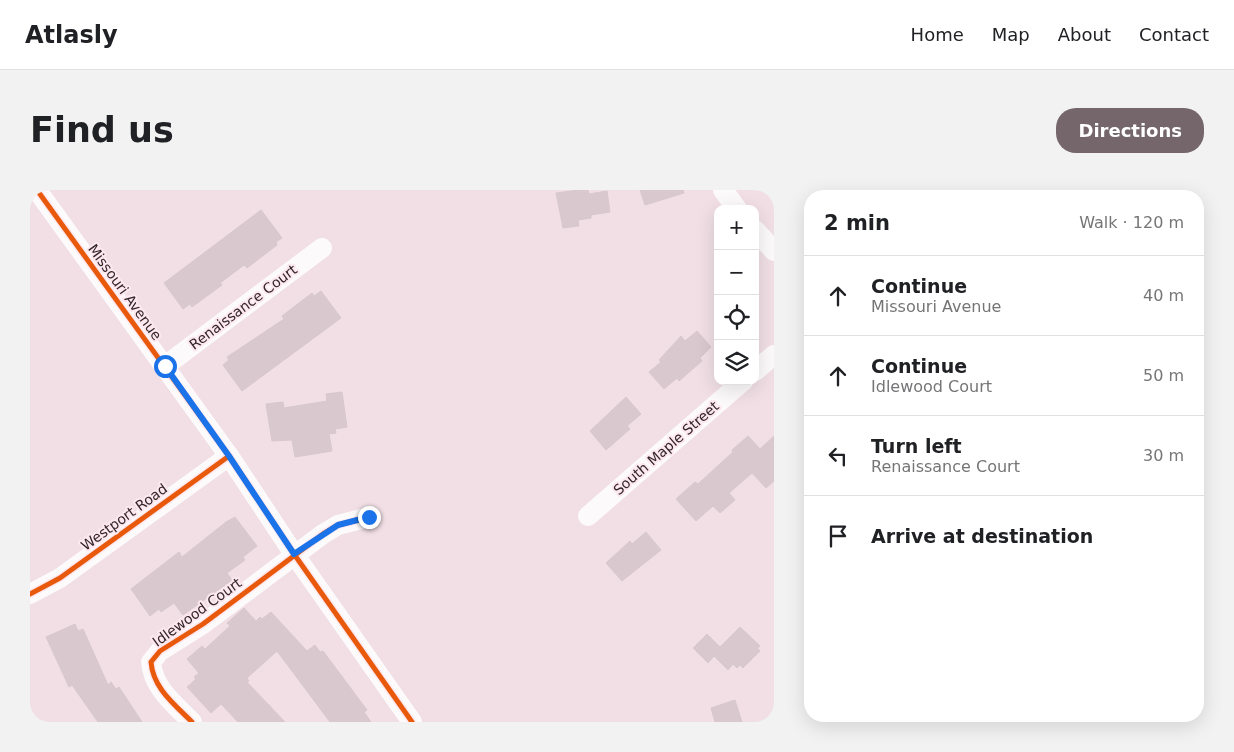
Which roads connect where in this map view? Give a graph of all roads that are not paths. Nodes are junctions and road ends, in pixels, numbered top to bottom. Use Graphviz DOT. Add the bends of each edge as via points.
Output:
graph roads {
  1 [pos="37,190"];
  2 [pos="723,190"];
  3 [pos="734,205"];
  4 [pos="759,234"];
  5 [pos="322,248"];
  6 [pos="774,251"];
  7 [pos="774,355"];
  8 [pos="165,366"];
  9 [pos="759,368"];
  10 [pos="738,385"];
  11 [pos="229,456"];
  12 [pos="588,516"];
  13 [pos="369,517"];
  14 [pos="294,554"];
  15 [pos="30,594"];
  16 [pos="192,722"];
  17 [pos="412,722"];
  1 -- 8 [label="street, Missouri Avenue"];
  2 -- 3 [label="street"];
  4 -- 6 [label="street"];
  5 -- 8 [label="street, Renaissance Court"];
  7 -- 9 [label="street"];
  8 -- 11 [label="street, Missouri Avenue"];
  10 -- 12 [label="street, South Maple Street"];
  11 -- 14 [label="street"];
  11 -- 15 [label="street, Westport Road" via="60,578"];
  13 -- 14 [label="street" via="338,525"];
  14 -- 16 [label="street, Idlewood Court" via="204,624 160,651 151,662 158,686"];
  14 -- 17 [label="street"];
}
